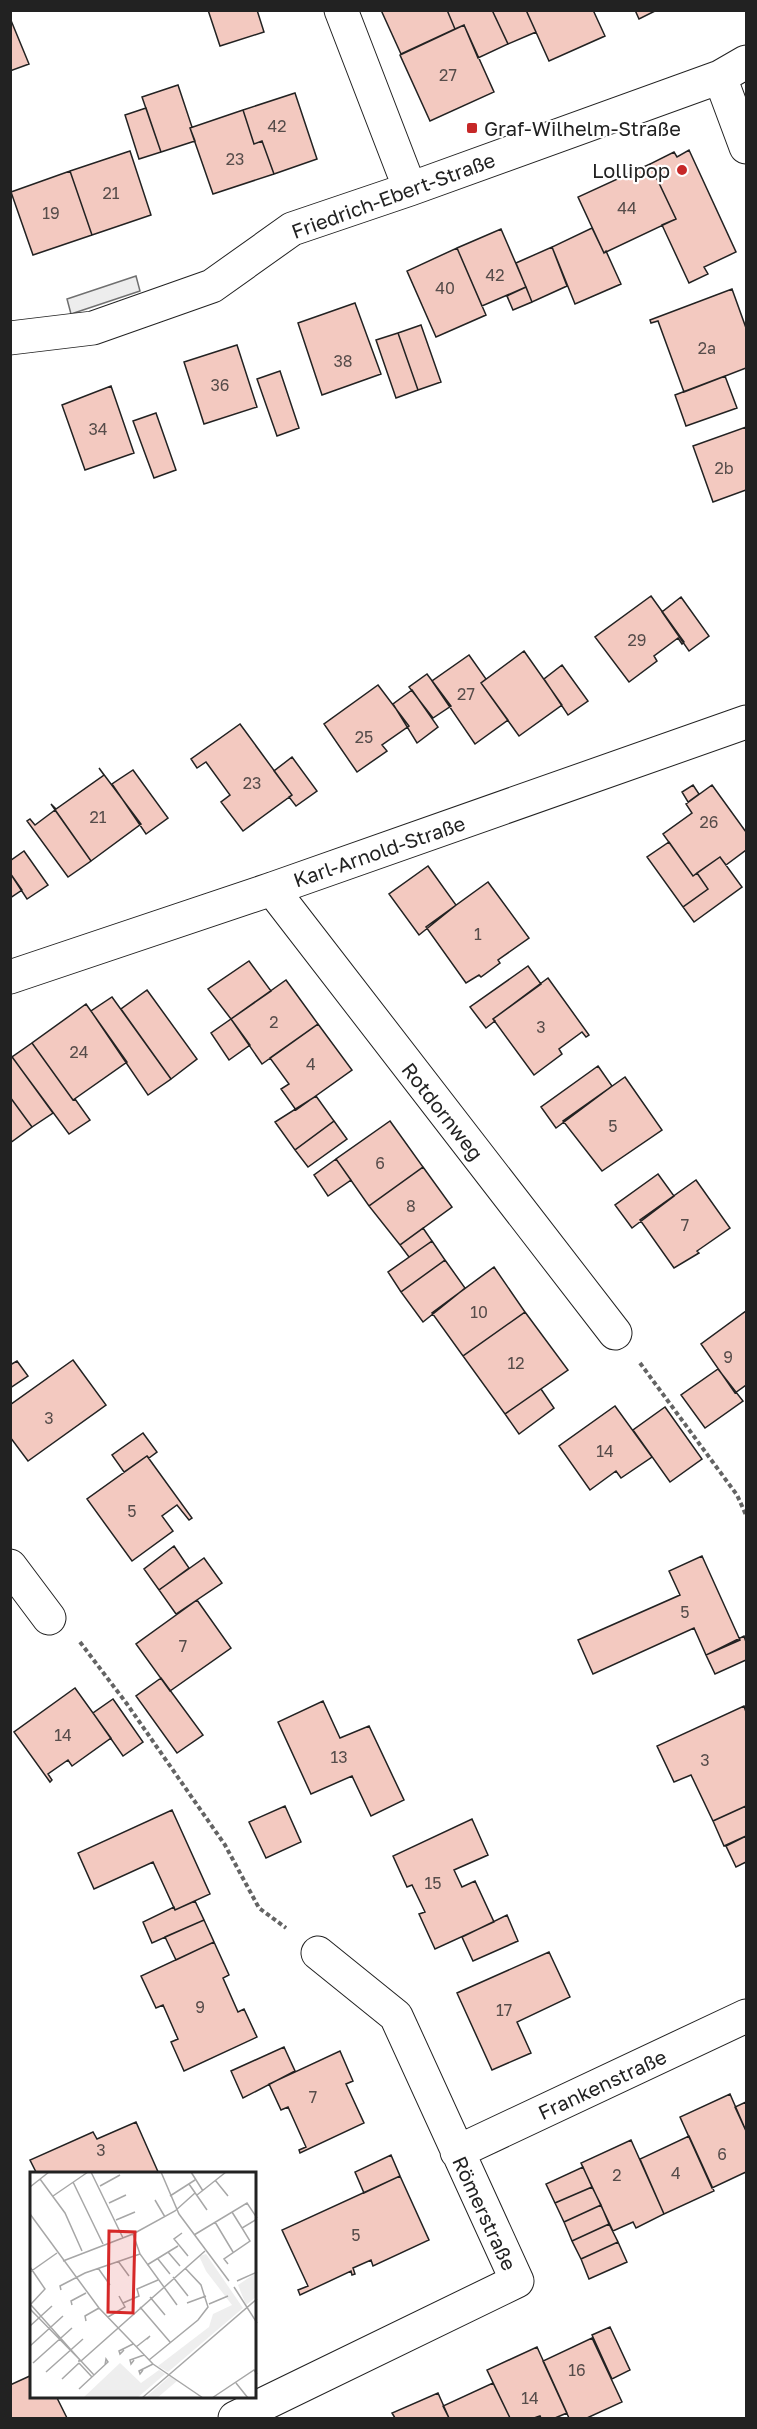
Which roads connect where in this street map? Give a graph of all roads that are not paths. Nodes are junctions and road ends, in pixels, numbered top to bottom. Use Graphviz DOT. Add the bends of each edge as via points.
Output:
graph roads {
  1 [pos="341,10"];
  2 [pos="733,70"];
  3 [pos="747,147"];
  4 [pos="410,189"];
  5 [pos="10,338"];
  6 [pos="747,722"];
  7 [pos="272,889"];
  8 [pos="10,978"];
  9 [pos="615,1333"];
  10 [pos="10,1566"];
  11 [pos="49,1618"];
  12 [pos="318,1953"];
  13 [pos="747,2016"];
  14 [pos="457,2152"];
  15 [pos="235,2418"];
  1 -- 4 [label="street"];
  2 -- 3 [label="street"];
  2 -- 4 [label="street, Friedrich-Ebert-Straße"];
  4 -- 5 [label="street, Friedrich-Ebert-Straße" via="292,229 212,286 93,328"];
  6 -- 7 [label="street, Karl-Arnold-Straße"];
  7 -- 8 [label="street, Karl-Arnold-Straße"];
  7 -- 9 [label="street, Rotdornweg"];
  10 -- 11 [label="street"];
  12 -- 14 [label="street, Römerstraße" via="396,2016"];
  13 -- 14 [label="street, Frankenstraße"];
  14 -- 15 [label="street, Römerstraße" via="517,2281"];
}
